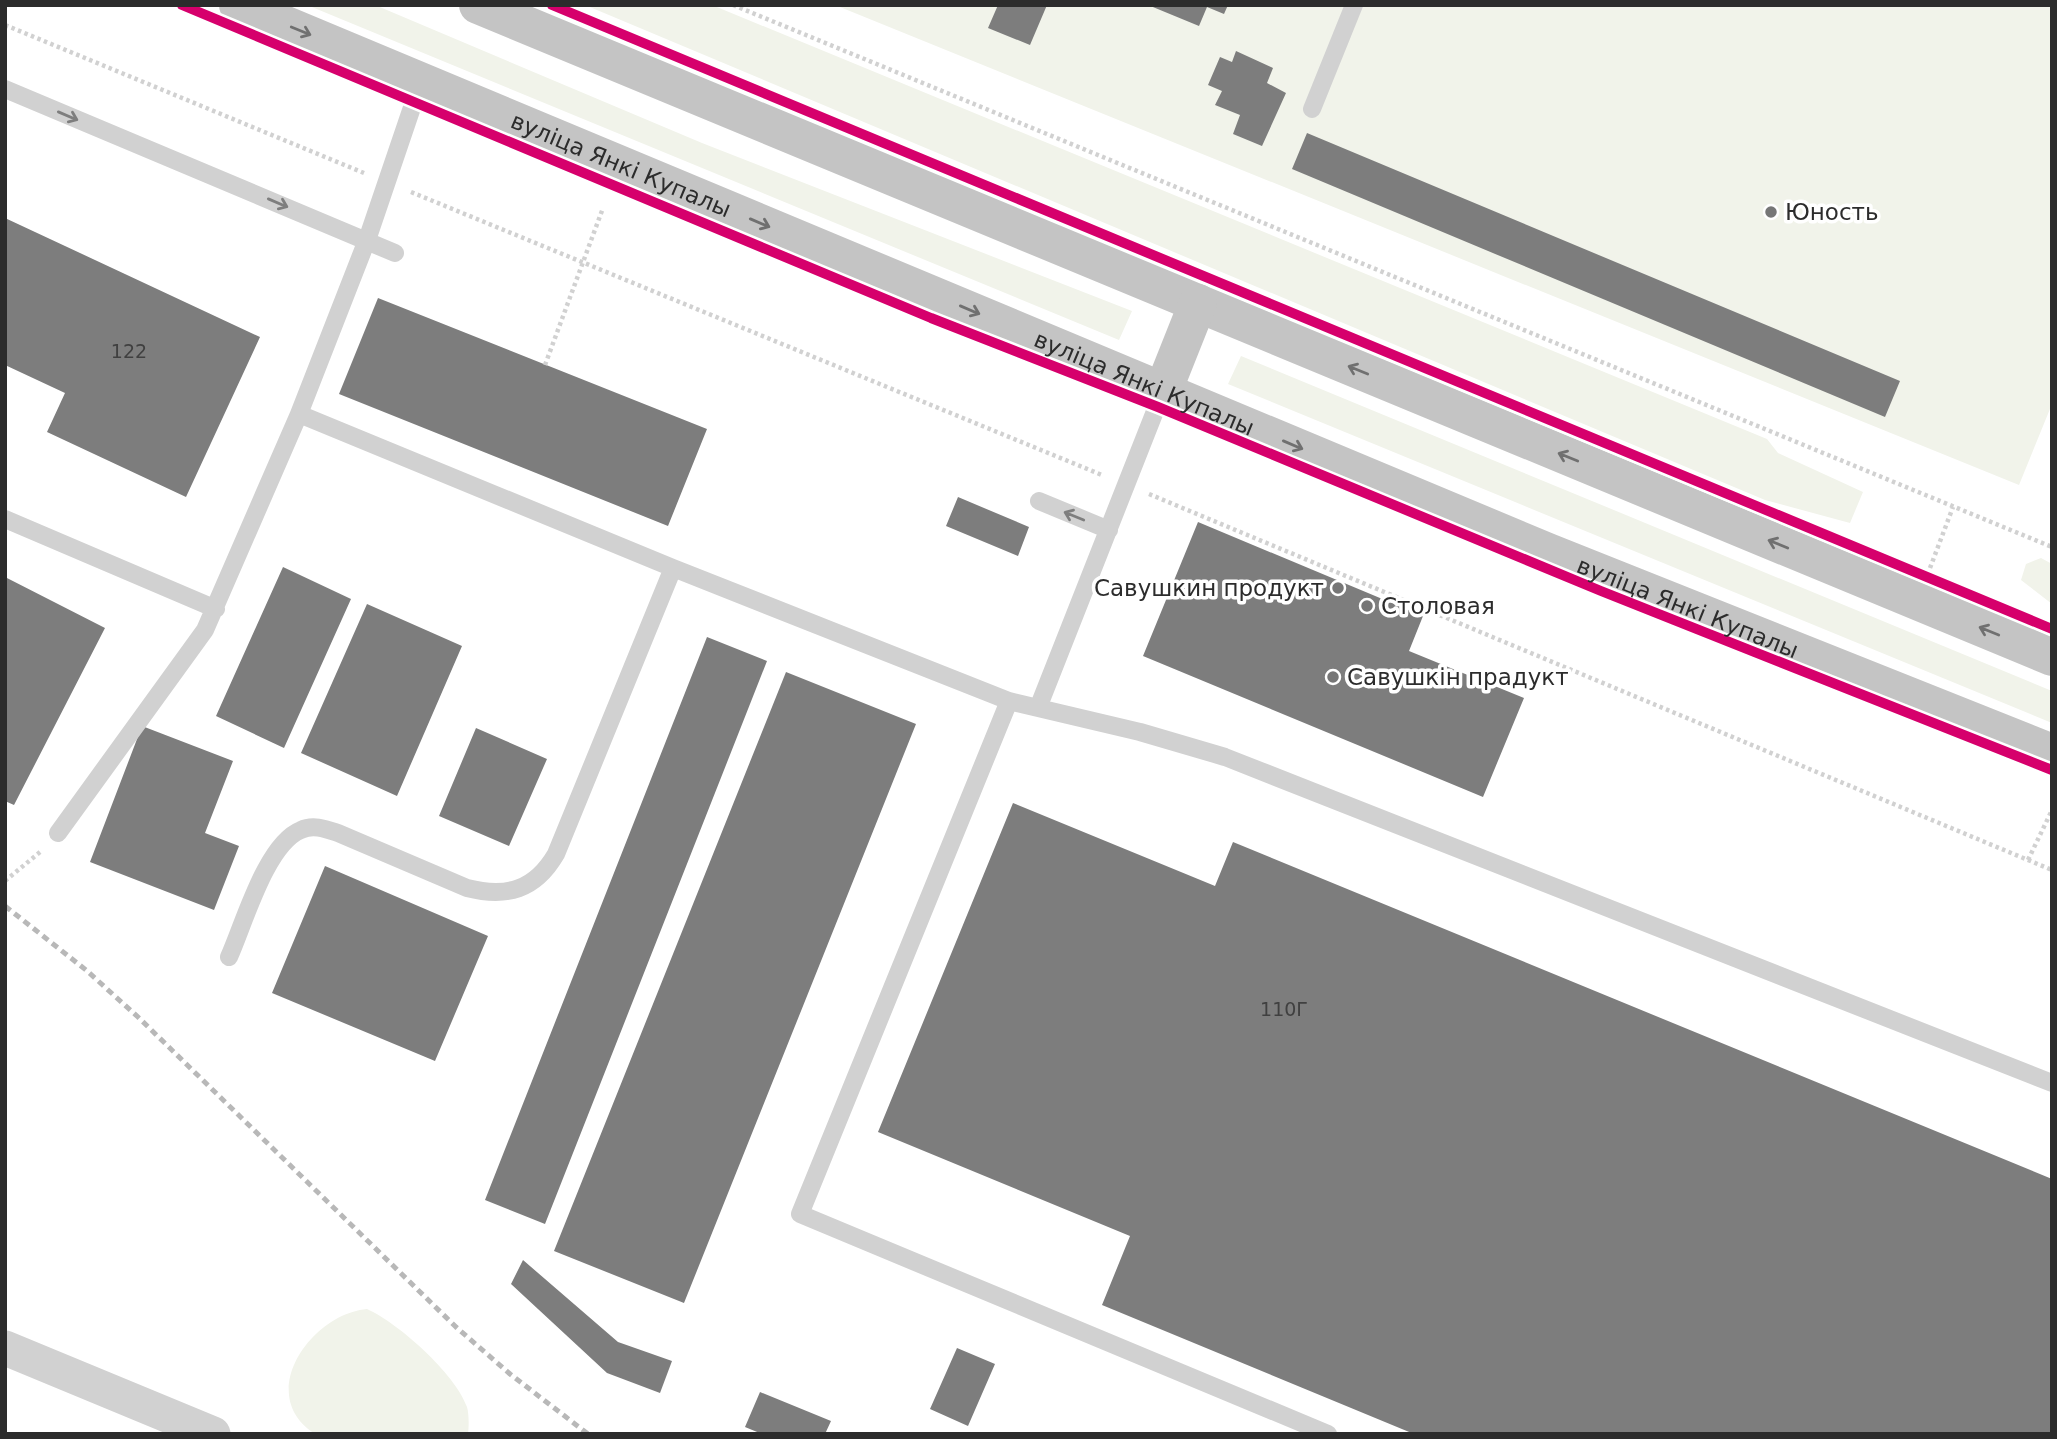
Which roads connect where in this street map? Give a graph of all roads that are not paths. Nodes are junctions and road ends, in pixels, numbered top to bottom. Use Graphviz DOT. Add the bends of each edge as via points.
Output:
graph roads {
  1 [pos="238,5"];
  2 [pos="478,5"];
  3 [pos="1354,5"];
  4 [pos="421,81"];
  5 [pos="5,89"];
  6 [pos="1312,109"];
  7 [pos="367,240"];
  8 [pos="395,253"];
  9 [pos="1198,303"];
  10 [pos="1163,391"];
  11 [pos="299,414"];
  12 [pos="1039,501"];
  13 [pos="5,519"];
  14 [pos="1109,530"];
  15 [pos="673,568"];
  16 [pos="216,609"];
  17 [pos="2052,657"];
  18 [pos="1009,701"];
  19 [pos="1038,708"];
  20 [pos="2052,753"];
  21 [pos="58,833"];
  22 [pos="229,957"];
  23 [pos="2052,1083"];
  24 [pos="5,1348"];
  25 [pos="213,1434"];
  26 [pos="1328,1434"];
  1 -- 4 [label="main road, вуліца Янкі Купалы, one-way"];
  2 -- 9 [label="main road"];
  3 -- 6 [label="lane"];
  4 -- 7 [label="lane"];
  4 -- 10 [label="main road, вуліца Янкі Купалы, one-way"];
  5 -- 7 [label="lane, one-way"];
  7 -- 8 [label="lane"];
  7 -- 11 [label="lane"];
  9 -- 10 [label="main road"];
  17 -- 9 [label="main road, one-way"];
  10 -- 14 [label="lane"];
  10 -- 20 [label="main road, вуліца Янкі Купалы, one-way" via="1548,552"];
  11 -- 15 [label="lane"];
  11 -- 16 [label="lane"];
  14 -- 12 [label="lane, one-way"];
  13 -- 16 [label="lane"];
  14 -- 19 [label="lane"];
  15 -- 18 [label="lane"];
  15 -- 22 [label="lane" via="555,854 530,885 508,893 467,888 338,833 321,827 302,829 289,837 271,861"];
  16 -- 21 [label="lane" via="191,652"];
  18 -- 19 [label="lane"];
  18 -- 26 [label="lane" via="800,1214"];
  19 -- 23 [label="lane" via="1182,744 1261,771"];
  24 -- 25 [label="street"];
}
